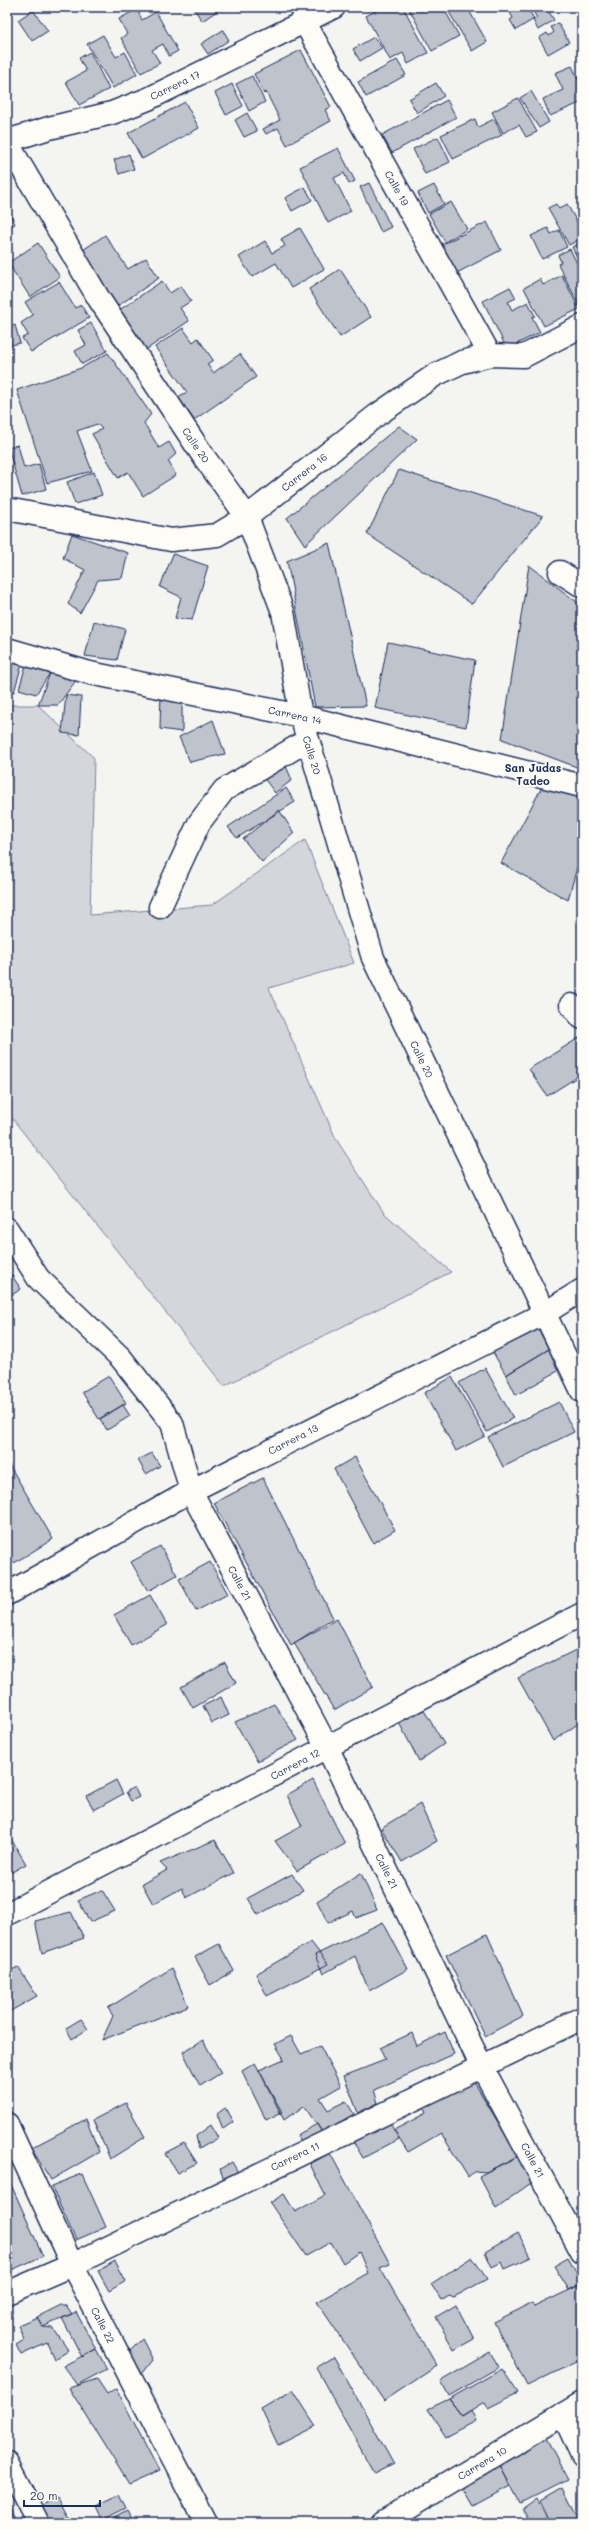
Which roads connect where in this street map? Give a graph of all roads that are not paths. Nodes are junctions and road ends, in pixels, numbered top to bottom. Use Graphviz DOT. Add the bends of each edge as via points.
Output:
graph roads {
  1 [pos="334,7"];
  2 [pos="299,14"];
  3 [pos="7,142"];
  4 [pos="582,326"];
  5 [pos="490,355"];
  6 [pos="7,509"];
  7 [pos="247,517"];
  8 [pos="560,572"];
  9 [pos="582,586"];
  10 [pos="7,649"];
  11 [pos="301,716"];
  12 [pos="308,740"];
  13 [pos="582,786"];
  14 [pos="160,907"];
  15 [pos="7,1229"];
  16 [pos="582,1290"];
  17 [pos="545,1313"];
  18 [pos="582,1391"];
  19 [pos="191,1491"];
  20 [pos="7,1594"];
  21 [pos="582,1614"];
  22 [pos="327,1747"];
  23 [pos="7,1914"];
  24 [pos="582,2018"];
  25 [pos="481,2065"];
  26 [pos="7,2124"];
  27 [pos="582,2252"];
  28 [pos="72,2265"];
  29 [pos="7,2293"];
  30 [pos="582,2403"];
  31 [pos="563,2414"];
  32 [pos="582,2455"];
  33 [pos="7,2463"];
  34 [pos="38,2523"];
  35 [pos="206,2523"];
  36 [pos="382,2523"];
  1 -- 2 [label="street, Carrera 17"];
  2 -- 3 [label="street, Carrera 17" via="148,99 112,113 48,128"];
  2 -- 5 [label="street, Calle 19"];
  3 -- 7 [label="street, Calle 20" via="99,299"];
  4 -- 5 [label="street, Carrera 16" via="524,356"];
  5 -- 7 [label="street, Carrera 16" via="462,362 435,375 377,415"];
  6 -- 7 [label="street, Carrera 16" via="171,540 217,535"];
  7 -- 11 [label="street, Calle 20" via="283,612"];
  8 -- 9 [label="street"];
  10 -- 11 [label="street, Carrera 14" via="90,673"];
  11 -- 12 [label="street, Calle 20"];
  11 -- 13 [label="street, Carrera 14"];
  12 -- 14 [label="street" via="224,790 199,823"];
  12 -- 17 [label="street, Calle 20" via="373,958"];
  15 -- 19 [label="street, Calle 21" via="38,1278 121,1358 172,1424"];
  16 -- 17 [label="street, Carrera 13"];
  17 -- 18 [label="street, Calle 20"];
  17 -- 19 [label="street, Carrera 13"];
  19 -- 20 [label="street, Carrera 13"];
  19 -- 22 [label="street, Calle 21"];
  21 -- 22 [label="street, Carrera 12"];
  22 -- 23 [label="street, Carrera 12"];
  22 -- 25 [label="street, Calle 21"];
  24 -- 25 [label="street, Carrera 11"];
  25 -- 27 [label="street, Calle 21"];
  25 -- 28 [label="street, Carrera 11"];
  26 -- 28 [label="street, Calle 22"];
  28 -- 29 [label="street, Carrera 11"];
  28 -- 35 [label="street, Calle 22"];
  30 -- 31 [label="street, Carrera 10"];
  31 -- 32 [label="street"];
  31 -- 36 [label="street, Carrera 10"];
  33 -- 34 [label="street"];
}
